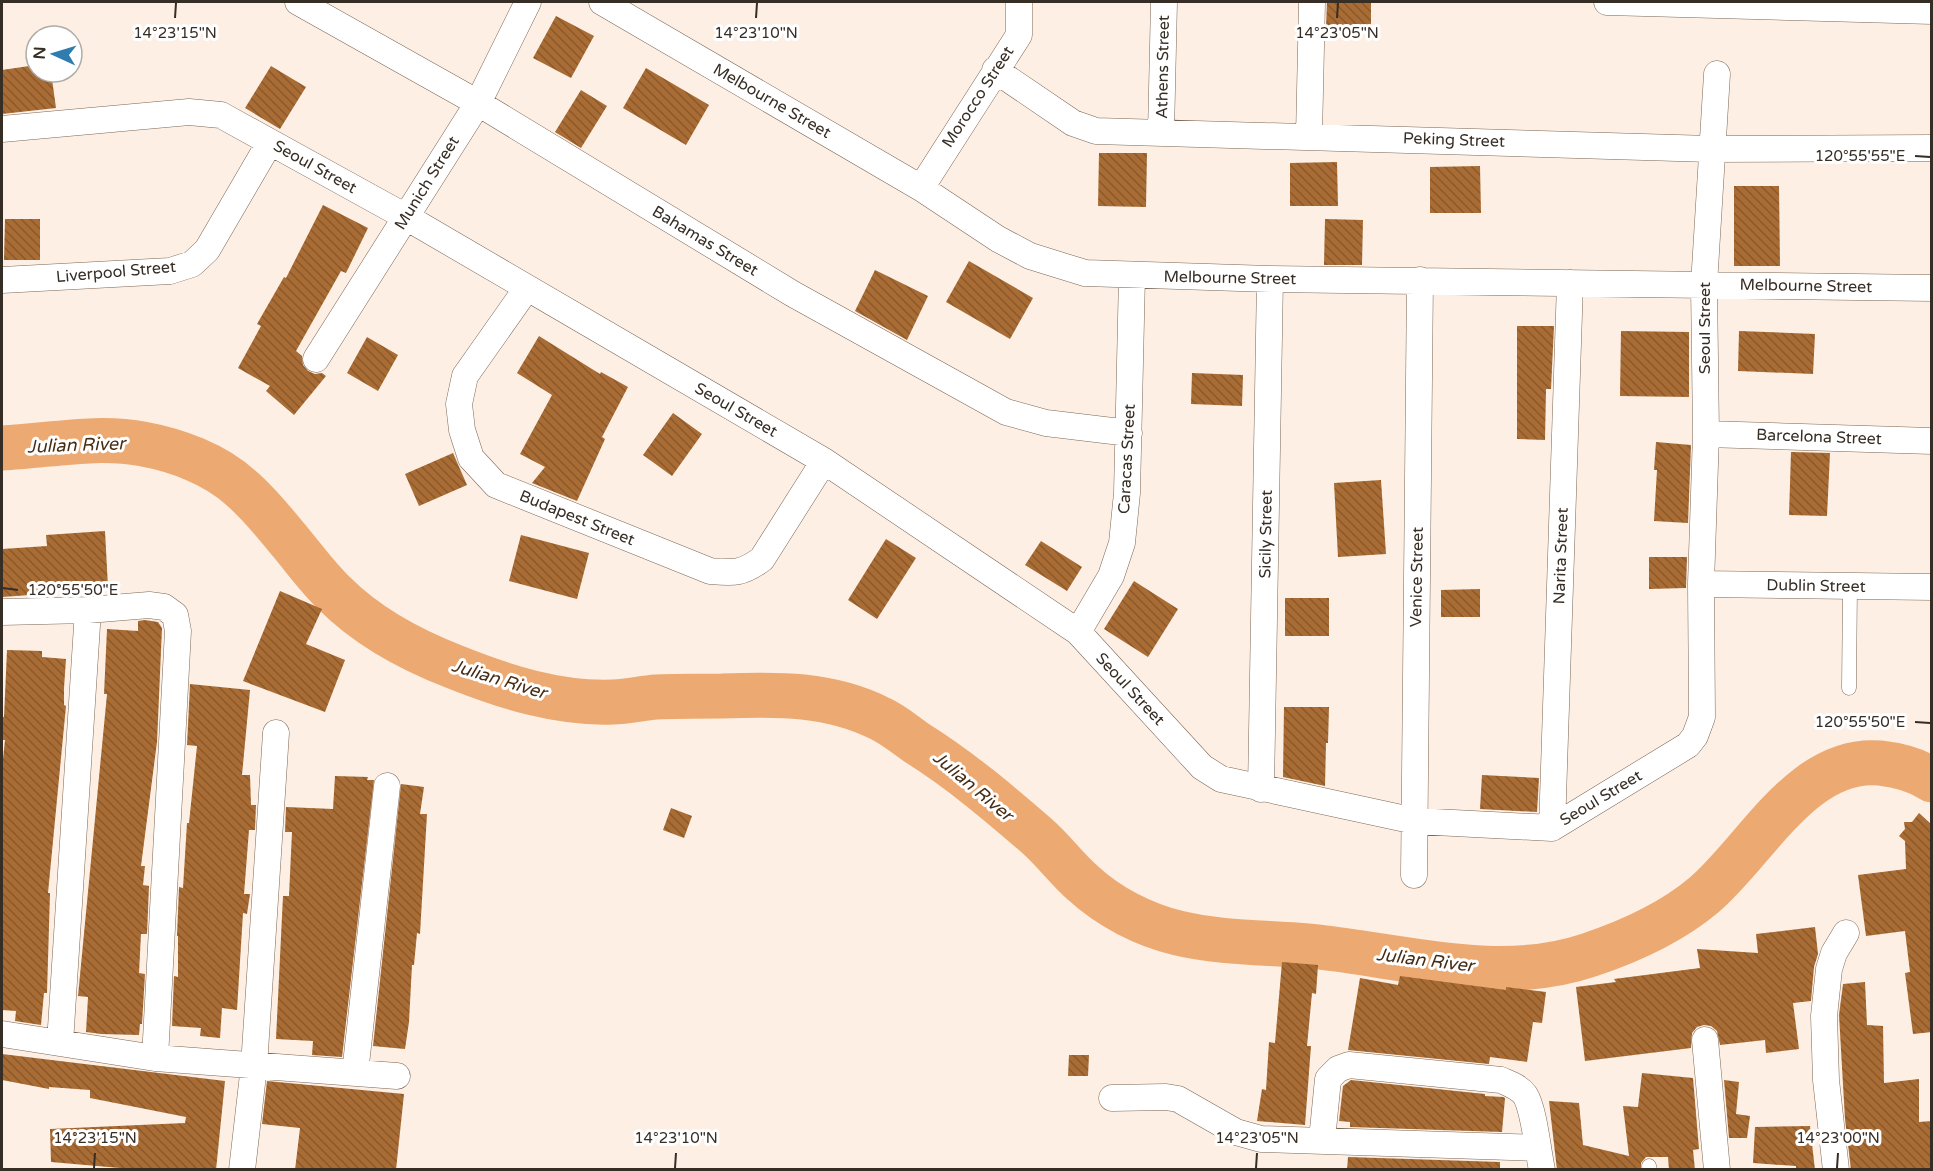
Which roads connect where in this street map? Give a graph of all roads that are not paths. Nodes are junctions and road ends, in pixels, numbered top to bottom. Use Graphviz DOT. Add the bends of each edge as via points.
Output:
graph roads {
  1 [pos="298,2"];
  2 [pos="528,2"];
  3 [pos="602,2"];
  4 [pos="1019,2"];
  5 [pos="1164,2"];
  6 [pos="1312,2"];
  7 [pos="1607,2"];
  8 [pos="1932,11"];
  9 [pos="995,70"];
  10 [pos="1717,74"];
  11 [pos="478,103"];
  12 [pos="2,129"];
  13 [pos="1161,133"];
  14 [pos="1309,136"];
  15 [pos="270,142"];
  16 [pos="1932,148"];
  17 [pos="1711,149"];
  18 [pos="921,188"];
  19 [pos="406,217"];
  20 [pos="1132,276"];
  21 [pos="1270,279"];
  22 [pos="2,280"];
  23 [pos="1420,280"];
  24 [pos="1570,283"];
  25 [pos="1704,285"];
  26 [pos="527,288"];
  27 [pos="1932,288"];
  28 [pos="316,359"];
  29 [pos="1129,433"];
  30 [pos="1706,434"];
  31 [pos="1932,441"];
  32 [pos="824,461"];
  33 [pos="1701,584"];
  34 [pos="1850,586"];
  35 [pos="1932,587"];
  36 [pos="88,610"];
  37 [pos="2,612"];
  38 [pos="1078,632"];
  39 [pos="1849,688"];
  40 [pos="276,733"];
  41 [pos="387,786"];
  42 [pos="1261,789"];
  43 [pos="1415,821"];
  44 [pos="1552,828"];
  45 [pos="1414,874"];
  46 [pos="1846,933"];
  47 [pos="2,1035"];
  48 [pos="1705,1041"];
  49 [pos="60,1043"];
  50 [pos="155,1058"];
  51 [pos="254,1066"];
  52 [pos="355,1073"];
  53 [pos="397,1076"];
  54 [pos="1112,1098"];
  55 [pos="1322,1140"];
  56 [pos="1540,1159"];
  57 [pos="242,1170"];
  58 [pos="1718,1170"];
  59 [pos="1836,1170"];
  1 -- 11 [label="street, Bahamas Street"];
  2 -- 11 [label="street, Munich Street"];
  3 -- 18 [label="street, Melbourne Street"];
  4 -- 9 [label="street, Morocco Street" via="1018,34"];
  5 -- 13 [label="street, Athens Street"];
  6 -- 14 [label="street"];
  7 -- 8 [label="street"];
  9 -- 13 [label="street, Peking Street" via="1073,123 1096,131"];
  9 -- 18 [label="street, Morocco Street"];
  10 -- 17 [label="street, Seoul Street"];
  11 -- 19 [label="street, Munich Street"];
  11 -- 29 [label="street, Bahamas Street" via="793,294 1006,412 1046,423"];
  12 -- 15 [label="street, Seoul Street" via="189,112 221,115"];
  13 -- 14 [label="street, Peking Street"];
  14 -- 17 [label="street, Peking Street"];
  15 -- 19 [label="street, Seoul Street"];
  15 -- 22 [label="street, Liverpool Street" via="207,250 192,264 170,271"];
  16 -- 17 [label="street, Peking Street"];
  17 -- 25 [label="street, Seoul Street"];
  18 -- 20 [label="street, Melbourne Street" via="1030,256 1085,273"];
  19 -- 26 [label="street, Seoul Street"];
  19 -- 28 [label="street, Munich Street"];
  20 -- 21 [label="street, Melbourne Street"];
  20 -- 29 [label="street, Caracas Street"];
  21 -- 23 [label="street, Melbourne Street"];
  21 -- 42 [label="street, Sicily Street"];
  23 -- 24 [label="street, Melbourne Street"];
  23 -- 43 [label="street, Venice Street"];
  24 -- 25 [label="street, Melbourne Street"];
  24 -- 44 [label="street, Narita Street"];
  25 -- 27 [label="street, Melbourne Street"];
  25 -- 30 [label="street, Seoul Street"];
  26 -- 32 [label="street, Seoul Street"];
  26 -- 32 [label="street, Budapest Street" via="465,376 459,404 471,458 496,484 710,571 733,573 747,570 762,559"];
  29 -- 38 [label="street, Caracas Street" via="1122,543 1111,576"];
  30 -- 31 [label="street, Barcelona Street"];
  30 -- 33 [label="street, Seoul Street"];
  32 -- 38 [label="street, Seoul Street"];
  33 -- 34 [label="street, Dublin Street"];
  33 -- 44 [label="street, Seoul Street" via="1702,717 1695,736 1688,745"];
  34 -- 35 [label="street, Dublin Street"];
  34 -- 39 [label="lane"];
  36 -- 37 [label="street"];
  36 -- 49 [label="street"];
  36 -- 50 [label="street" via="164,607 175,615 178,631"];
  38 -- 42 [label="street, Seoul Street" via="1202,767 1221,780"];
  40 -- 51 [label="street"];
  41 -- 52 [label="street"];
  42 -- 43 [label="street, Seoul Street"];
  43 -- 44 [label="street, Seoul Street"];
  43 -- 45 [label="street, Venice Street"];
  46 -- 59 [label="street" via="1829,969 1824,1016"];
  47 -- 49 [label="street"];
  48 -- 58 [label="street"];
  49 -- 50 [label="street"];
  50 -- 51 [label="street"];
  51 -- 52 [label="street"];
  51 -- 57 [label="street"];
  52 -- 53 [label="street"];
  54 -- 55 [label="street" via="1178,1099 1246,1136"];
  55 -- 56 [label="street"];
  55 -- 56 [label="street" via="1328,1079 1349,1065 1501,1080 1515,1086 1525,1096 1531,1112"];
}
